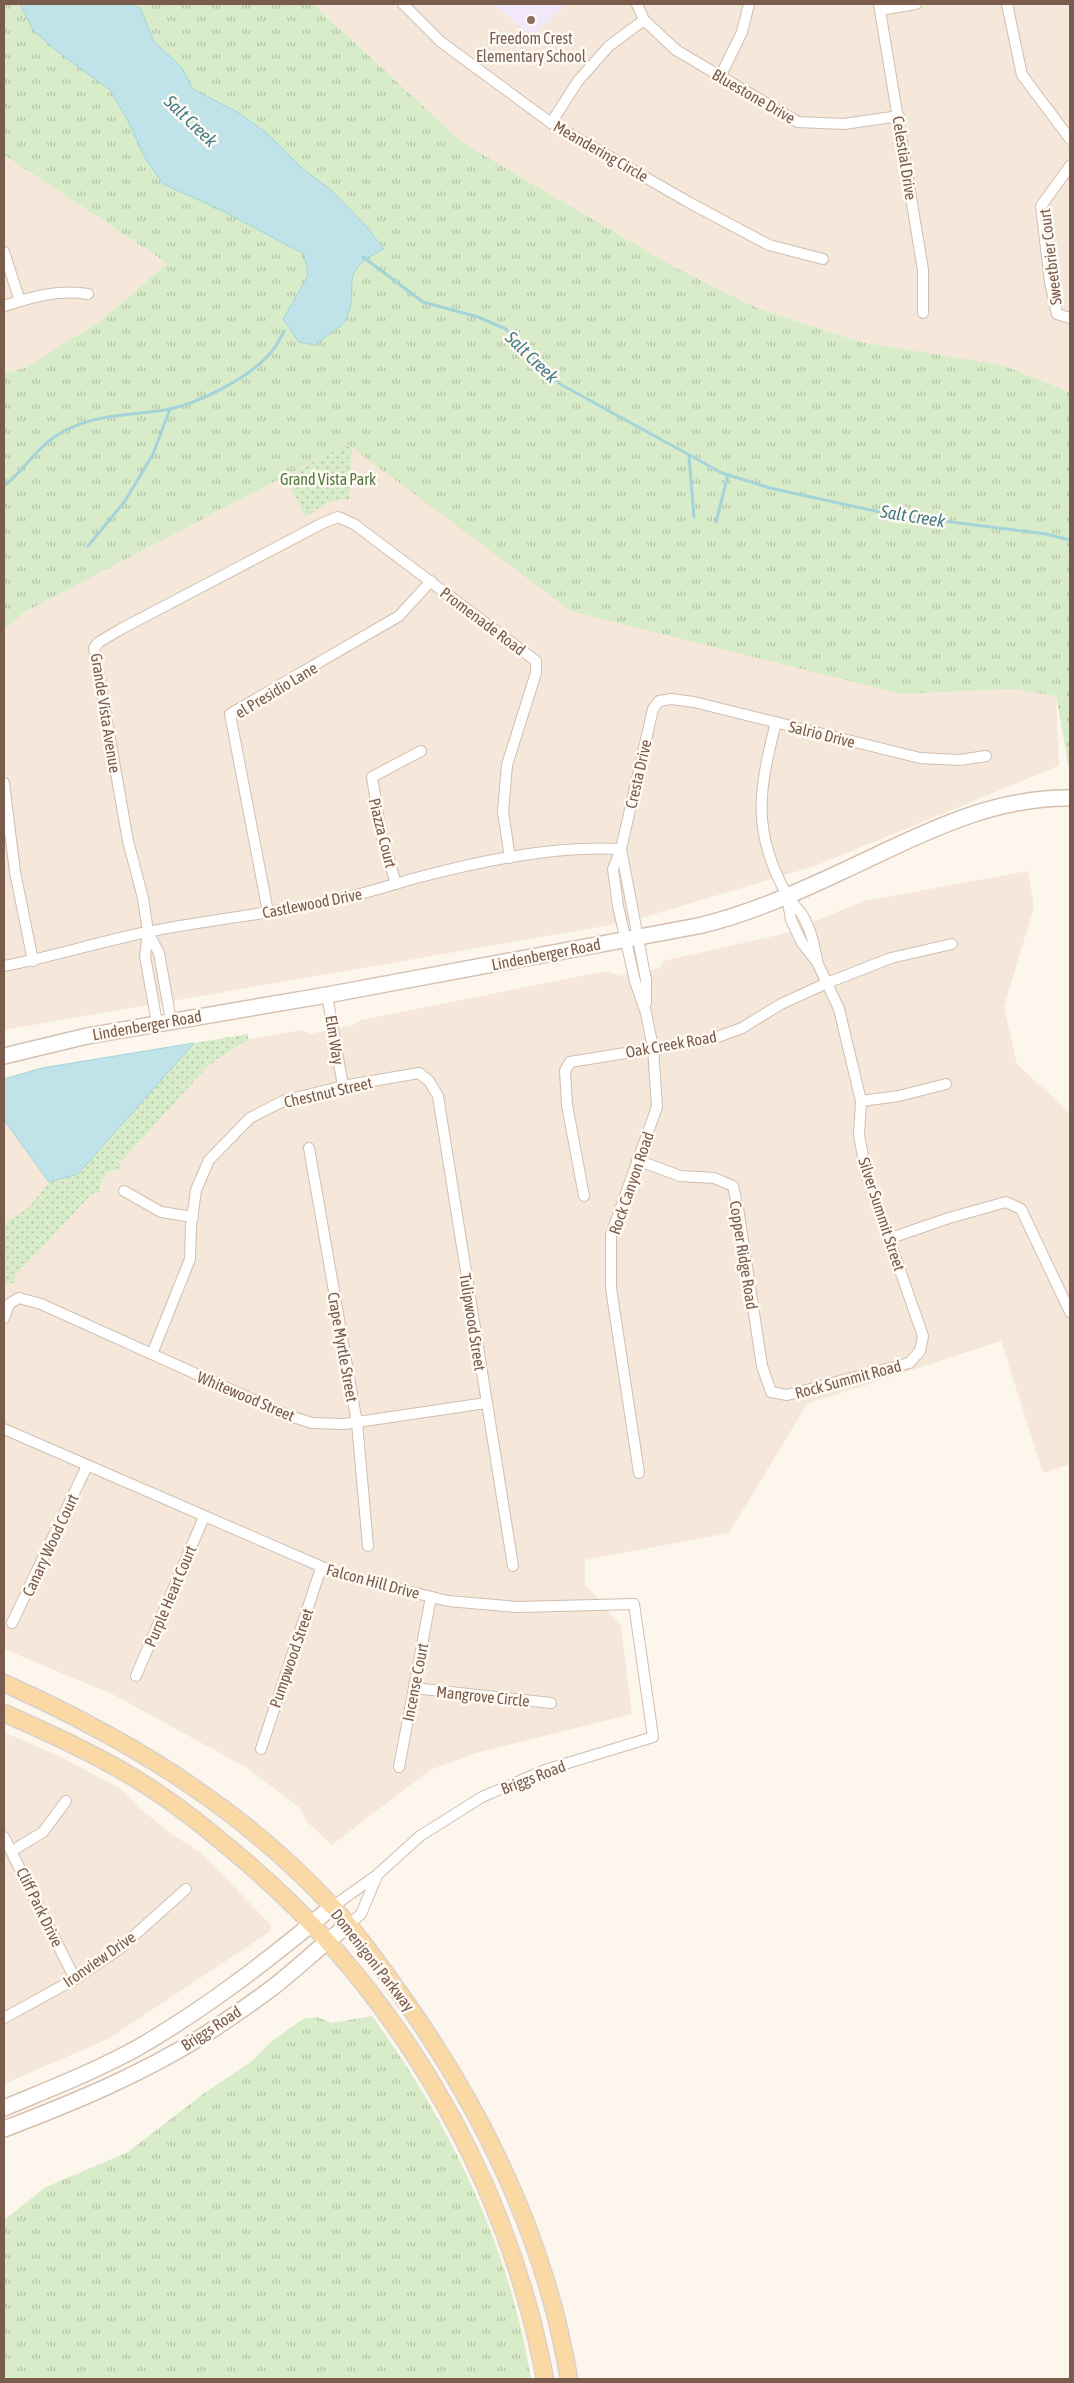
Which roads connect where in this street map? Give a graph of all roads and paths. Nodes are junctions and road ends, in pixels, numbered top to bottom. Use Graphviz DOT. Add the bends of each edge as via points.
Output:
graph roads {
  1 [pos="403,4"];
  2 [pos="637,4"];
  3 [pos="748,4"];
  4 [pos="916,4"];
  5 [pos="1006,4"];
  6 [pos="880,7"];
  7 [pos="644,20"];
  8 [pos="720,77"];
  9 [pos="899,116"];
  10 [pos="551,123"];
  11 [pos="1070,139"];
  12 [pos="1070,166"];
  13 [pos="4,252"];
  14 [pos="823,259"];
  15 [pos="88,294"];
  16 [pos="20,301"];
  17 [pos="4,306"];
  18 [pos="923,313"];
  19 [pos="1070,318"];
  20 [pos="338,517"];
  21 [pos="431,581"];
  22 [pos="659,701"];
  23 [pos="776,722"];
  24 [pos="421,751"];
  25 [pos="986,756"];
  26 [pos="4,782"];
  27 [pos="1070,798"];
  28 [pos="621,850"];
  29 [pos="510,858"];
  30 [pos="396,884"];
  31 [pos="788,896"];
  32 [pos="268,912"];
  33 [pos="148,932"];
  34 [pos="630,938"];
  35 [pos="952,944"];
  36 [pos="33,961"];
  37 [pos="4,966"];
  38 [pos="827,983"];
  39 [pos="327,995"];
  40 [pos="164,1022"];
  41 [pos="653,1048"];
  42 [pos="4,1056"];
  43 [pos="429,1081"];
  44 [pos="946,1084"];
  45 [pos="342,1086"];
  46 [pos="861,1101"];
  47 [pos="309,1148"];
  48 [pos="637,1160"];
  49 [pos="124,1191"];
  50 [pos="584,1196"];
  51 [pos="192,1217"];
  52 [pos="888,1239"];
  53 [pos="1070,1312"];
  54 [pos="4,1318"];
  55 [pos="920,1351"];
  56 [pos="152,1354"];
  57 [pos="770,1392"];
  58 [pos="486,1403"];
  59 [pos="356,1423"];
  60 [pos="4,1429"];
  61 [pos="87,1466"];
  62 [pos="639,1474"];
  63 [pos="204,1517"];
  64 [pos="368,1546"];
  65 [pos="513,1566"];
  66 [pos="322,1568"];
  67 [pos="431,1597"];
  68 [pos="12,1623"];
  69 [pos="136,1676"];
  70 [pos="4,1683"];
  71 [pos="414,1688"];
  72 [pos="552,1703"];
  73 [pos="4,1713"];
  74 [pos="653,1737"];
  75 [pos="261,1749"];
  76 [pos="398,1768"];
  77 [pos="66,1800"];
  78 [pos="4,1837"];
  79 [pos="12,1851"];
  80 [pos="377,1875"];
  81 [pos="186,1888"];
  82 [pos="332,1907"];
  83 [pos="312,1923"];
  84 [pos="348,1926"];
  85 [pos="328,1940"];
  86 [pos="75,1978"];
  87 [pos="4,2018"];
  88 [pos="4,2108"];
  89 [pos="4,2129"];
  90 [pos="544,2379"];
  91 [pos="569,2379"];
  1 -- 10 [label="street, Meandering Circle" via="441,42"];
  2 -- 7 [label="street, Bluestone Drive"];
  3 -- 8 [label="street" via="742,32"];
  4 -- 6 [label="street"];
  5 -- 11 [label="street" via="1022,75"];
  6 -- 9 [label="street, Celestial Drive"];
  7 -- 8 [label="street, Bluestone Drive" via="676,50"];
  7 -- 10 [label="street" via="609,46 578,81"];
  8 -- 9 [label="street, Bluestone Drive" via="798,122 844,124"];
  9 -- 18 [label="street, Celestial Drive" via="923,270"];
  10 -- 14 [label="street, Meandering Circle" via="769,245"];
  12 -- 19 [label="street, Sweetbrier Court" via="1041,206 1057,314"];
  13 -- 16 [label="street"];
  15 -- 16 [label="street" via="56,292"];
  16 -- 17 [label="street"];
  20 -- 21 [label="street, Promenade Road" via="354,524"];
  20 -- 33 [label="street, Grande Vista Avenue" via="121,629 94,648 122,811"];
  21 -- 29 [label="street, Promenade Road" via="536,660 536,673 506,772 503,812"];
  21 -- 32 [label="street, el Presidio Lane" via="399,616 230,714"];
  22 -- 23 [label="street, Salrio Drive" via="694,702"];
  22 -- 28 [label="street, Cresta Drive" via="653,709"];
  23 -- 25 [label="street, Salrio Drive" via="920,758 960,760"];
  23 -- 31 [label="street, Silver Summit Street" via="763,775 760,804 765,841"];
  24 -- 30 [label="street, Piazza Court" via="372,778 381,833"];
  26 -- 36 [label="street" via="15,872"];
  27 -- 31 [label="street, Lindenberger Road" via="1016,803 942,824"];
  28 -- 29 [label="street, Castlewood Drive" via="570,848"];
  28 -- 34 [label="street, Cresta Drive"];
  29 -- 30 [label="street, Castlewood Drive"];
  30 -- 32 [label="street, Castlewood Drive"];
  31 -- 34 [label="street, Lindenberger Road" via="718,921"];
  31 -- 38 [label="street, Silver Summit Street" via="791,920"];
  32 -- 33 [label="street, Castlewood Drive"];
  33 -- 36 [label="street, Castlewood Drive"];
  33 -- 40 [label="street, Grande Vista Avenue" via="145,956"];
  33 -- 40 [label="street, Grande Vista Avenue" via="159,953"];
  34 -- 39 [label="street, Lindenberger Road"];
  34 -- 41 [label="street, Rock Canyon Road" via="646,980 646,1013"];
  35 -- 38 [label="street, Oak Creek Road" via="891,958"];
  36 -- 37 [label="street, Castlewood Drive"];
  38 -- 41 [label="street, Oak Creek Road" via="781,1004 742,1028 712,1039"];
  38 -- 46 [label="street, Silver Summit Street" via="839,1009"];
  39 -- 40 [label="street, Lindenberger Road"];
  39 -- 45 [label="street, Elm Way"];
  40 -- 42 [label="street, Lindenberger Road"];
  41 -- 48 [label="street, Rock Canyon Road" via="657,1107"];
  41 -- 50 [label="street, Oak Creek Road" via="570,1062 565,1071 567,1105"];
  43 -- 45 [label="street, Chestnut Street" via="419,1073"];
  43 -- 58 [label="street, Tulipwood Street" via="438,1096"];
  44 -- 46 [label="street" via="899,1096"];
  45 -- 51 [label="street, Chestnut Street" via="283,1100 250,1118 209,1160 196,1190"];
  46 -- 52 [label="street, Silver Summit Street" via="859,1135 866,1173"];
  47 -- 59 [label="street, Crape Myrtle Street"];
  48 -- 57 [label="street, Copper Ridge Road" via="680,1176 714,1178 732,1186 762,1366"];
  48 -- 62 [label="street, Rock Canyon Road" via="611,1235 610,1288"];
  49 -- 51 [label="street" via="161,1212"];
  51 -- 56 [label="street, Chestnut Street" via="190,1259"];
  52 -- 53 [label="street" via="1006,1202 1021,1209"];
  52 -- 55 [label="street, Silver Summit Street" via="923,1336"];
  54 -- 56 [label="street, Whitewood Street" via="9,1304 19,1298 41,1304"];
  55 -- 57 [label="street, Rock Summit Road" via="909,1363 787,1395"];
  56 -- 59 [label="street, Whitewood Street" via="287,1415 328,1425"];
  58 -- 59 [label="street, Whitewood Street"];
  58 -- 65 [label="street, Tulipwood Street"];
  59 -- 64 [label="street, Crape Myrtle Street"];
  60 -- 61 [label="street, Falcon Hill Drive"];
  61 -- 63 [label="street, Falcon Hill Drive"];
  61 -- 68 [label="street, Canary Wood Court"];
  63 -- 66 [label="street, Falcon Hill Drive"];
  63 -- 69 [label="street, Purple Heart Court"];
  66 -- 67 [label="street, Falcon Hill Drive"];
  66 -- 75 [label="street, Pumpwood Street"];
  67 -- 71 [label="street, Incense Court"];
  67 -- 74 [label="street, Falcon Hill Drive" via="516,1606 634,1604"];
  70 -- 82 [label="main road, Domenigoni Parkway" via="113,1737 195,1788 276,1853"];
  71 -- 72 [label="street, Mangrove Circle"];
  71 -- 76 [label="street, Incense Court"];
  73 -- 83 [label="main road, Domenigoni Parkway" via="60,1738 145,1784 267,1878"];
  74 -- 80 [label="street, Briggs Road" via="545,1770 497,1790 420,1836"];
  77 -- 79 [label="street" via="42,1832"];
  78 -- 79 [label="street, Cliff Park Drive"];
  79 -- 86 [label="street, Cliff Park Drive"];
  80 -- 82 [label="street, Briggs Road"];
  80 -- 84 [label="street, Briggs Road" via="361,1914"];
  81 -- 86 [label="street, Ironview Drive" via="118,1950"];
  82 -- 83 [label="street, Briggs Road"];
  82 -- 84 [label="main road, Domenigoni Parkway"];
  83 -- 85 [label="main road, Domenigoni Parkway"];
  83 -- 88 [label="street, Briggs Road" via="229,1989 176,2025 70,2081"];
  84 -- 85 [label="street, Briggs Road"];
  84 -- 91 [label="main road, Domenigoni Parkway" via="436,2045 477,2116 533,2240"];
  85 -- 89 [label="street, Briggs Road" via="273,1988 152,2065 64,2106"];
  85 -- 90 [label="main road, Domenigoni Parkway" via="371,1993 418,2060 469,2152 495,2210 526,2297"];
  86 -- 87 [label="street, Ironview Drive"];
}
